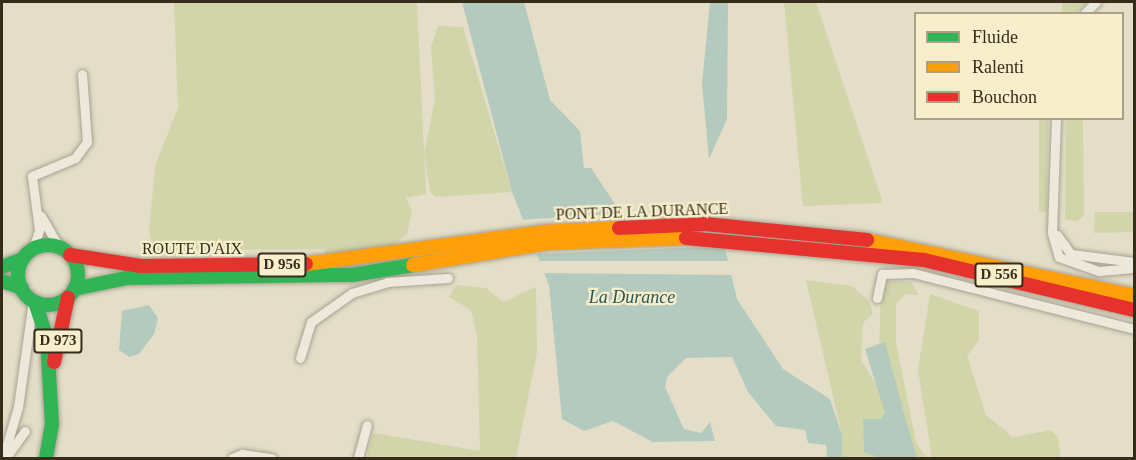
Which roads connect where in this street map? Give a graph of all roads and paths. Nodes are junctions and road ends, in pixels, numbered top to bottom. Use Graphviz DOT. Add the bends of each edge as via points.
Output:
graph roads {
  1 [pos="82,74"];
  2 [pos="1056,120"];
  3 [pos="39,211"];
  4 [pos="1053,212"];
  5 [pos="677,231"];
  6 [pos="861,244"];
  7 [pos="495,245"];
  8 [pos="64,251"];
  9 [pos="28,254"];
  10 [pos="1134,262"];
  11 [pos="2,267"];
  12 [pos="1134,268"];
  13 [pos="448,278"];
  14 [pos="2,281"];
  15 [pos="22,288"];
  16 [pos="71,293"];
  17 [pos="1134,296"];
  18 [pos="877,298"];
  19 [pos="34,301"];
  20 [pos="1134,310"];
  21 [pos="1134,329"];
  22 [pos="300,358"];
  23 [pos="48,385"];
  24 [pos="367,425"];
  25 [pos="25,431"];
  26 [pos="4,459"];
  27 [pos="46,459"];
  28 [pos="232,459"];
  29 [pos="272,459"];
  30 [pos="358,459"];
  1 -- 3 [label="street" via="87,142 75,158 32,176"];
  2 -- 4 [label="street"];
  3 -- 8 [label="street"];
  3 -- 9 [label="street"];
  4 -- 10 [label="street" via="1064,249"];
  4 -- 12 [label="street" via="1053,242 1065,262 1099,271"];
  5 -- 6 [label="main road, PONT DE LA DURANCE / D 556"];
  5 -- 7 [label="main road, PONT DE LA DURANCE / D 956"];
  6 -- 17 [label="main road, D 556" via="963,254"];
  6 -- 20 [label="main road, D 556"];
  7 -- 8 [label="main road, ROUTE D'AIX / D 956" via="330,264 141,266"];
  7 -- 16 [label="main road, ROUTE D'AIX / D 956" via="352,275 117,278"];
  8 -- 9 [label="main road"];
  8 -- 16 [label="main road" via="78,275"];
  9 -- 11 [label="main road"];
  9 -- 15 [label="main road"];
  13 -- 22 [label="street" via="387,282 352,293 311,322"];
  14 -- 15 [label="main road"];
  15 -- 19 [label="main road"];
  16 -- 19 [label="main road" via="56,303"];
  16 -- 23 [label="main road, D 973"];
  18 -- 21 [label="street" via="882,274 913,273"];
  19 -- 23 [label="main road, D 973" via="45,328"];
  19 -- 26 [label="street" via="18,406"];
  23 -- 27 [label="main road, D 973" via="52,424"];
  24 -- 30 [label="street"];
  25 -- 26 [label="street"];
  28 -- 29 [label="street" via="242,454"];
}
